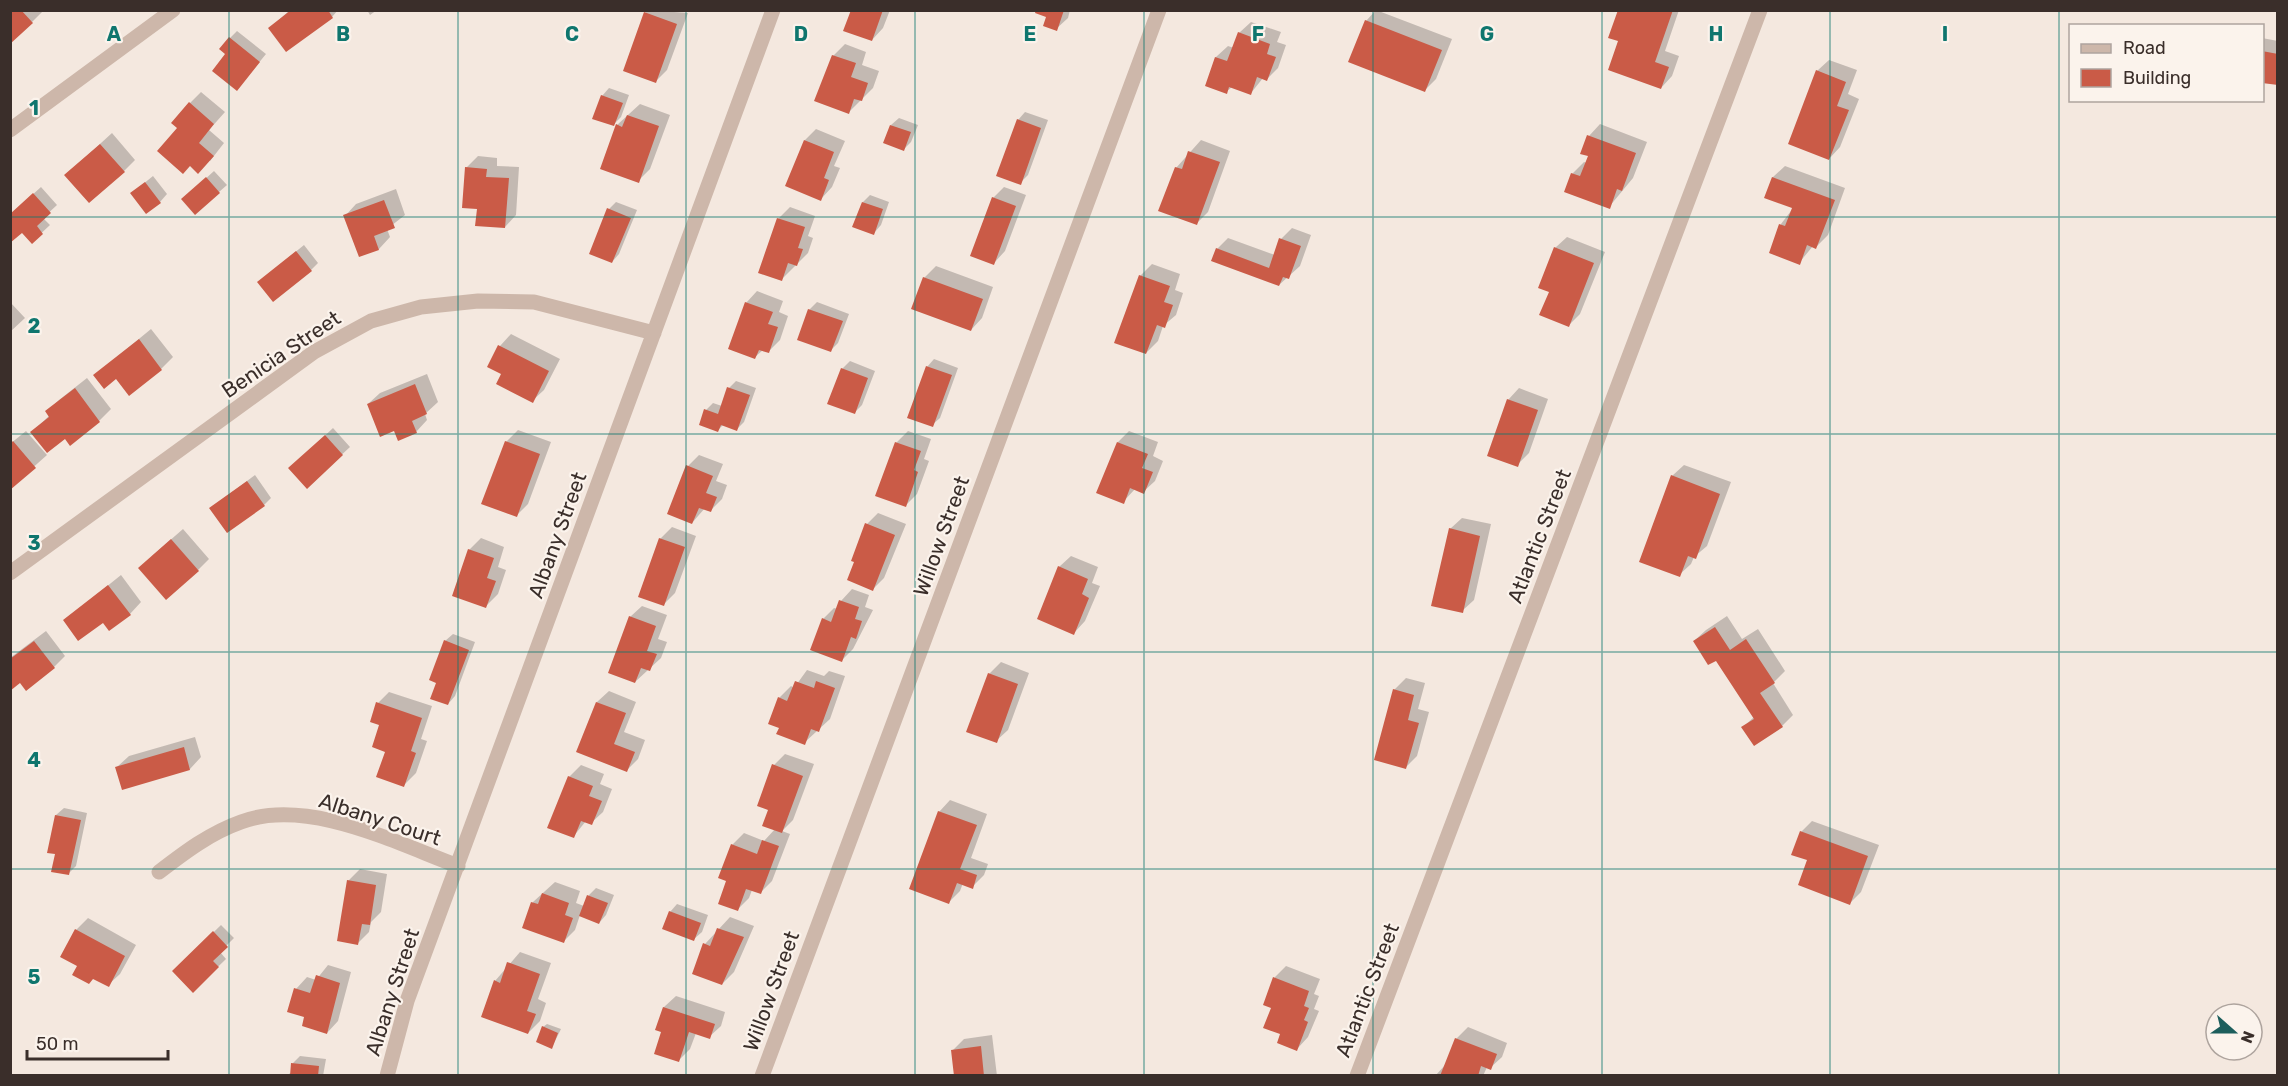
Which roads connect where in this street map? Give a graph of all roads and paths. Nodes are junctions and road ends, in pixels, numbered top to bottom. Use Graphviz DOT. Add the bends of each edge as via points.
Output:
graph roads {
  1 [pos="173,10"];
  2 [pos="773,10"];
  3 [pos="1159,10"];
  4 [pos="1760,10"];
  5 [pos="10,130"];
  6 [pos="654,333"];
  7 [pos="10,573"];
  8 [pos="458,866"];
  9 [pos="159,872"];
  10 [pos="387,1076"];
  11 [pos="762,1076"];
  12 [pos="1357,1076"];
  1 -- 5 [label="street"];
  2 -- 6 [label="street, Albany Street"];
  3 -- 11 [label="street, Willow Street"];
  4 -- 12 [label="street, Atlantic Street"];
  6 -- 7 [label="street, Benicia Street" via="534,302 478,301 432,306 371,321 314,352"];
  6 -- 8 [label="street, Albany Street"];
  8 -- 9 [label="street, Albany Court" via="321,818 282,815 243,821 201,840"];
  8 -- 10 [label="street, Albany Street" via="407,1001"];
}
